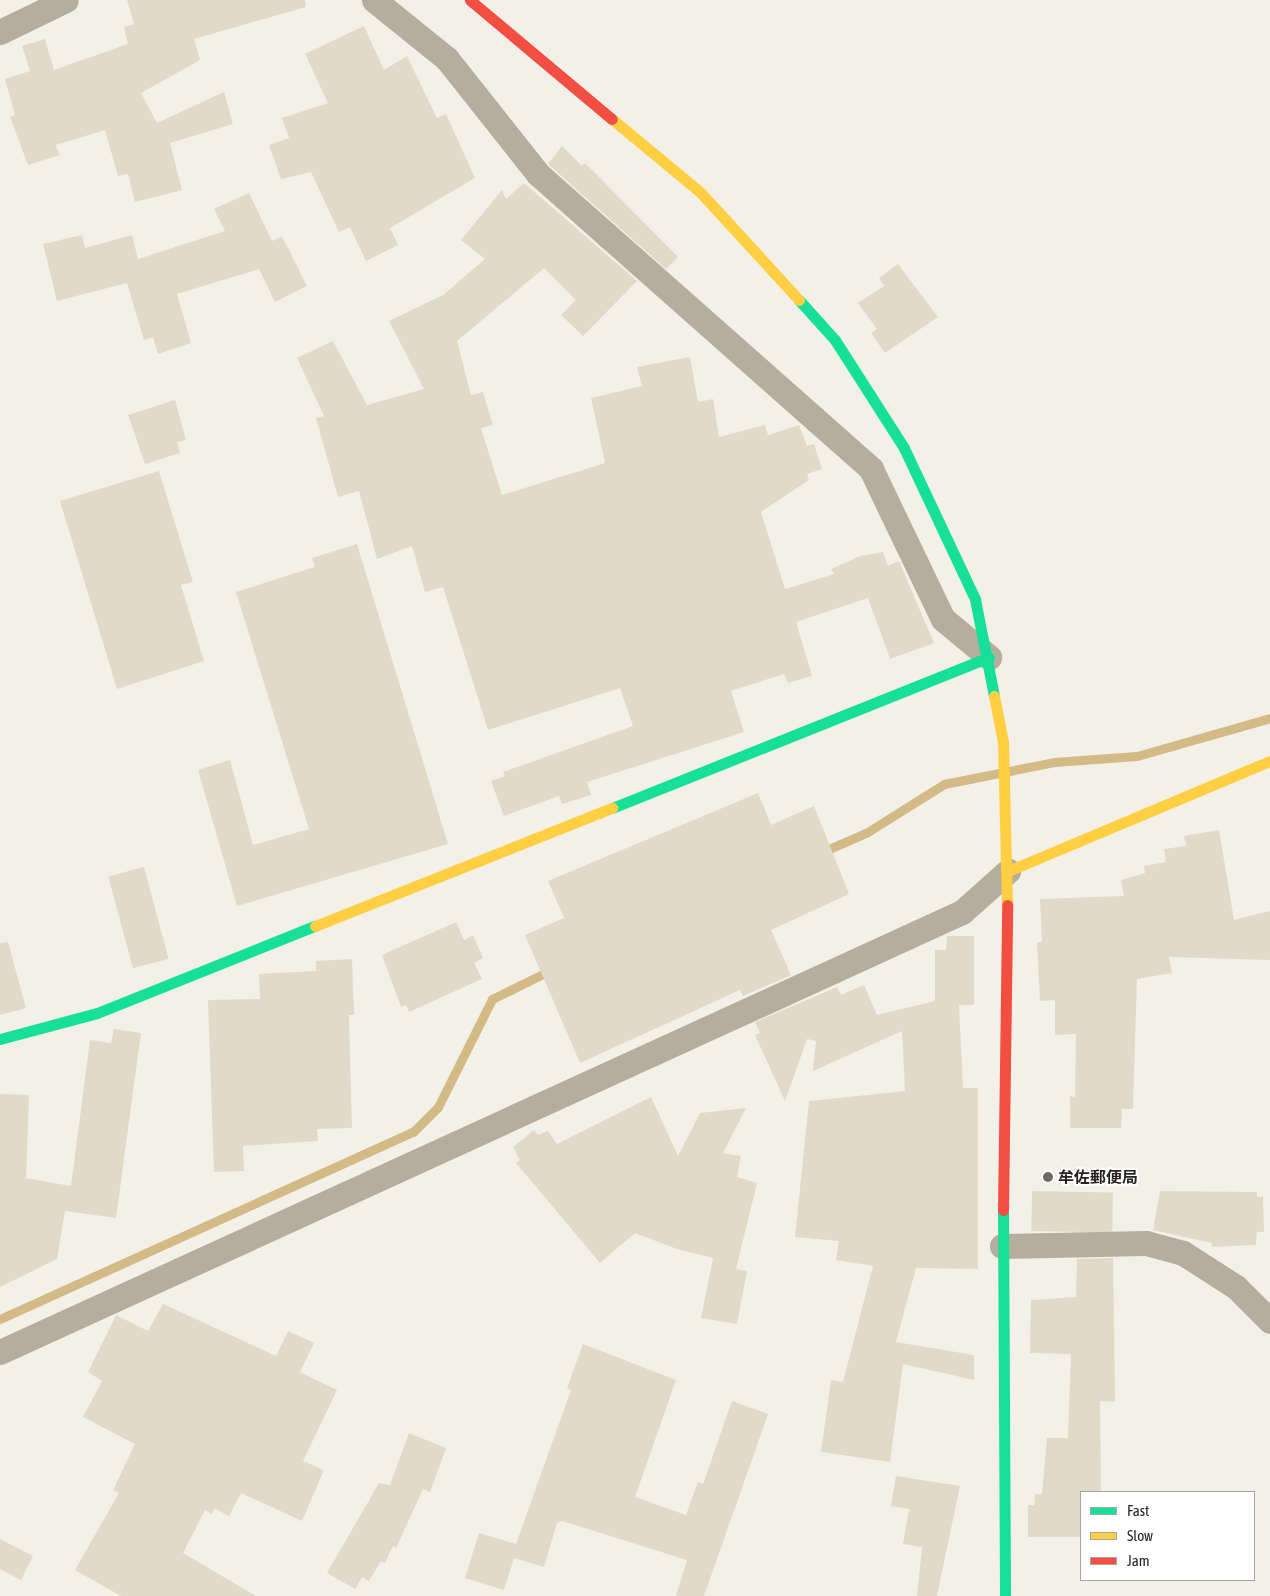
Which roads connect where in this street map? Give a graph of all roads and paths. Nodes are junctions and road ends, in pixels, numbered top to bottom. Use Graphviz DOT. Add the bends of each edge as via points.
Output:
graph roads {
  1 [pos="66,0"];
  2 [pos="374,0"];
  3 [pos="470,0"];
  4 [pos="0,32"];
  5 [pos="989,657"];
  6 [pos="1270,760"];
  7 [pos="1008,871"];
  8 [pos="0,1039"];
  9 [pos="1002,1246"];
  10 [pos="1270,1321"];
  11 [pos="0,1352"];
  12 [pos="1005,1596"];
  1 -- 4 [label="street"];
  2 -- 5 [label="street" via="448,59 538,174 872,469 943,619"];
  3 -- 5 [label="street" via="701,193 834,340 904,448 975,599"];
  5 -- 7 [label="street" via="1003,742"];
  5 -- 8 [label="street" via="97,1013"];
  6 -- 7 [label="street"];
  7 -- 9 [label="street"];
  7 -- 11 [label="street" via="962,912"];
  9 -- 10 [label="street" via="1146,1243 1183,1253 1236,1287"];
  9 -- 12 [label="street"];
}
